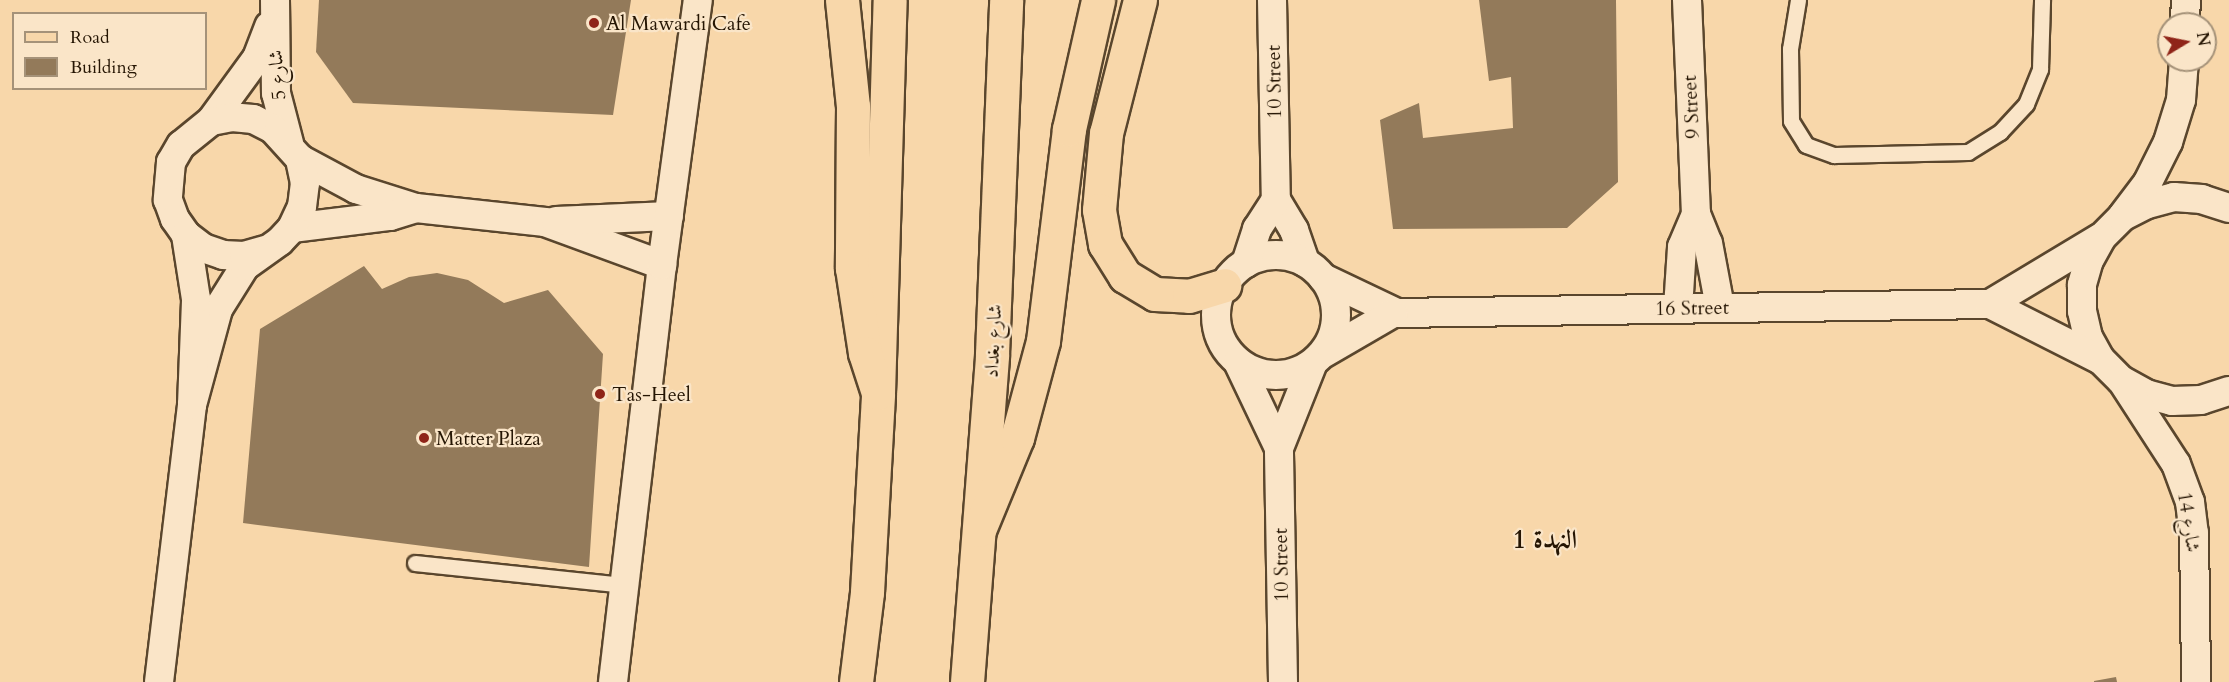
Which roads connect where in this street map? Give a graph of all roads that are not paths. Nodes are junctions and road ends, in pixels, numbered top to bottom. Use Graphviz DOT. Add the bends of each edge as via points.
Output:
graph roads {
  1 [pos="698,0"];
  2 [pos="842,0"];
  3 [pos="890,0"];
  4 [pos="1006,0"];
  5 [pos="1098,0"];
  6 [pos="1140,0"];
  7 [pos="1272,0"];
  8 [pos="1687,0"];
  9 [pos="1798,0"];
  10 [pos="2042,0"];
  11 [pos="274,3"];
  12 [pos="2183,72"];
  13 [pos="211,121"];
  14 [pos="294,151"];
  15 [pos="1276,200"];
  16 [pos="416,208"];
  17 [pos="2229,208"];
  18 [pos="1696,214"];
  19 [pos="669,216"];
  20 [pos="2122,217"];
  21 [pos="545,222"];
  22 [pos="292,228"];
  23 [pos="186,235"];
  24 [pos="2102,237"];
  25 [pos="265,250"];
  26 [pos="662,265"];
  27 [pos="1314,270"];
  28 [pos="1235,274"];
  29 [pos="1990,304"];
  30 [pos="1720,307"];
  31 [pos="1678,308"];
  32 [pos="1393,313"];
  33 [pos="1318,359"];
  34 [pos="2101,360"];
  35 [pos="1238,362"];
  36 [pos="2121,380"];
  37 [pos="2229,391"];
  38 [pos="878,393"];
  39 [pos="192,405"];
  40 [pos="1280,448"];
  41 [pos="979,530"];
  42 [pos="415,563"];
  43 [pos="624,589"];
  44 [pos="159,682"];
  45 [pos="614,682"];
  46 [pos="856,682"];
  47 [pos="967,682"];
  48 [pos="1283,682"];
  49 [pos="2196,682"];
  1 -- 19 [label="street"];
  2 -- 38 [label="main road" via="853,106 854,289 865,353"];
  3 -- 38 [label="main road"];
  4 -- 41 [label="main road, شارع بغداد" via="998,248"];
  5 -- 41 [label="main road" via="1069,129 1043,341 1017,438"];
  6 -- 28 [label="main road" via="1105,143 1099,210 1105,244 1125,276 1155,294 1189,296"];
  7 -- 15 [label="street, 10 Street"];
  8 -- 18 [label="street, 9 Street"];
  9 -- 10 [label="lane" via="1790,50 1791,121 1806,145 1834,155 1968,152 2000,132 2026,104 2040,69"];
  11 -- 13 [label="street, شارع 5" via="257,58"];
  11 -- 14 [label="street, شارع 5" via="276,93"];
  12 -- 20 [label="street" via="2181,100 2168,142 2148,182"];
  13 -- 14 [label="street" via="232,117 254,119 273,129"];
  13 -- 23 [label="street" via="181,145 171,162 168,200"];
  14 -- 16 [label="street" via="356,189"];
  14 -- 22 [label="street" via="305,183 302,207"];
  15 -- 27 [label="street"];
  15 -- 28 [label="street"];
  16 -- 21 [label="street"];
  16 -- 22 [label="street" via="390,216"];
  17 -- 20 [label="street" via="2202,199 2174,197 2147,204"];
  18 -- 30 [label="street" via="1713,260"];
  18 -- 31 [label="street" via="1682,247"];
  19 -- 21 [label="street"];
  19 -- 26 [label="street"];
  20 -- 24 [label="street"];
  21 -- 26 [label="street"];
  22 -- 25 [label="street"];
  23 -- 25 [label="street" via="203,248 223,255 244,256"];
  23 -- 39 [label="street" via="195,299"];
  24 -- 29 [label="street"];
  24 -- 34 [label="street" via="2089,260 2082,285 2088,337"];
  25 -- 39 [label="street" via="245,266 218,309"];
  26 -- 43 [label="street"];
  27 -- 28 [label="street" via="1276,254"];
  27 -- 32 [label="street"];
  27 -- 33 [label="street" via="1337,315 1336,328"];
  28 -- 35 [label="street" via="1217,301 1217,326 1226,350"];
  29 -- 30 [label="street, 16 Street"];
  29 -- 34 [label="street" via="2047,329"];
  30 -- 31 [label="street, 16 Street"];
  31 -- 32 [label="street, 16 Street"];
  32 -- 33 [label="street"];
  33 -- 35 [label="street" via="1282,376 1251,370"];
  33 -- 40 [label="street"];
  34 -- 36 [label="street"];
  35 -- 40 [label="street"];
  36 -- 37 [label="street" via="2145,394 2172,401 2201,400"];
  36 -- 49 [label="street, شارع 14" via="2161,438 2190,502"];
  38 -- 46 [label="main road" via="867,592"];
  39 -- 44 [label="street"];
  40 -- 48 [label="street, 10 Street"];
  41 -- 47 [label="main road, شارع بغداد"];
  42 -- 43 [label="lane"];
  43 -- 45 [label="street"];
}
